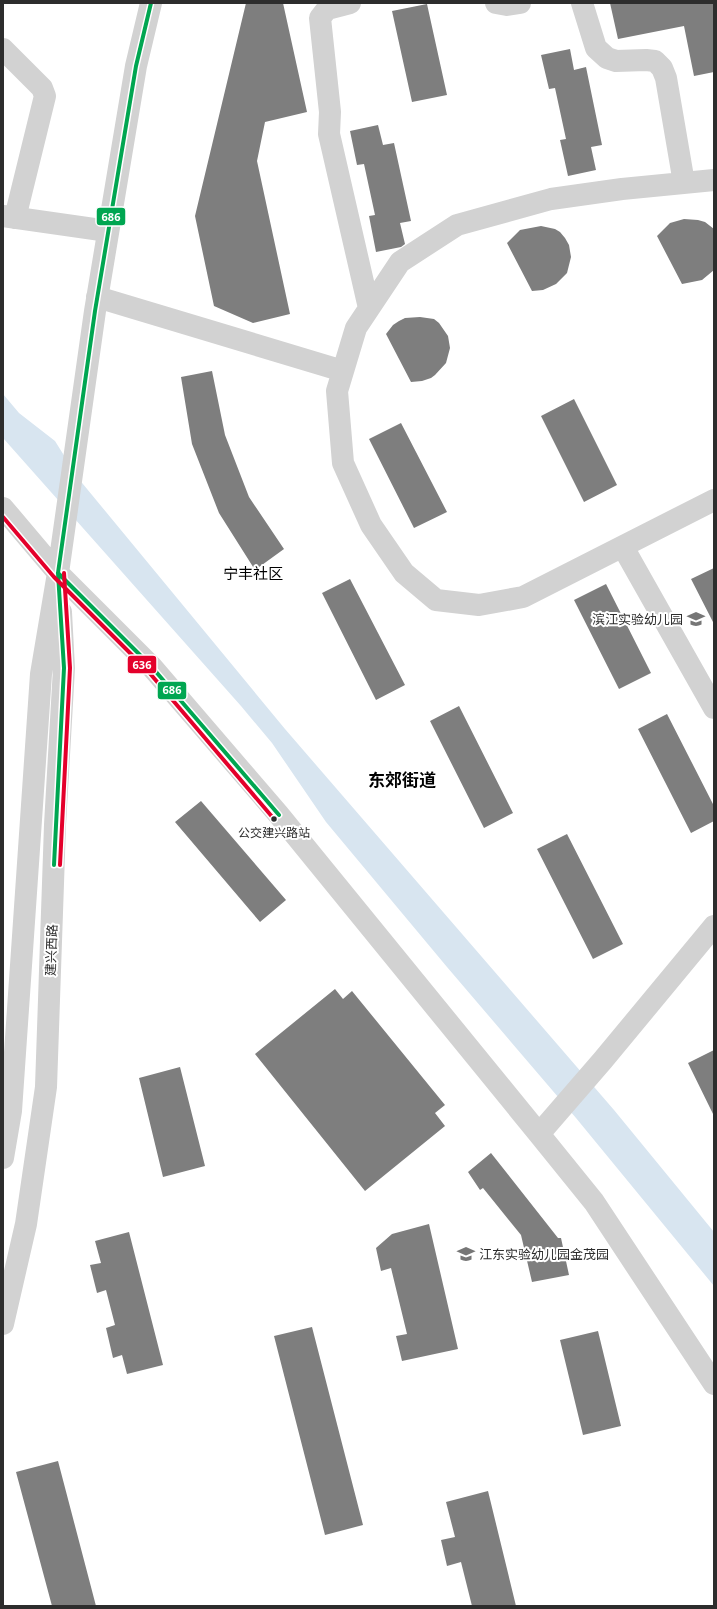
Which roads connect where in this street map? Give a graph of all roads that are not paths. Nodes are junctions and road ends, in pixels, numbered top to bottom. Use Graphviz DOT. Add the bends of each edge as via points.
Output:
graph roads {
  1 [pos="151,3"];
  2 [pos="350,3"];
  3 [pos="496,3"];
  4 [pos="520,3"];
  5 [pos="582,3"];
  6 [pos="3,49"];
  7 [pos="714,180"];
  8 [pos="684,183"];
  9 [pos="9,217"];
  10 [pos="108,231"];
  11 [pos="97,297"];
  12 [pos="369,308"];
  13 [pos="343,371"];
  14 [pos="714,500"];
  15 [pos="3,508"];
  16 [pos="623,547"];
  17 [pos="58,573"];
  18 [pos="714,708"];
  19 [pos="714,926"];
  20 [pos="543,1130"];
  21 [pos="3,1158"];
  22 [pos="3,1324"];
  23 [pos="714,1384"];
  1 -- 10 [label="street, 建兴西路" via="136,66"];
  2 -- 12 [label="street" via="327,9 320,18 330,112 329,134"];
  3 -- 4 [label="street"];
  5 -- 8 [label="street" via="596,48 607,58 616,61 655,61 662,68 666,78"];
  6 -- 9 [label="street" via="42,88 45,96"];
  7 -- 8 [label="street"];
  8 -- 12 [label="street" via="551,199 457,225 400,262"];
  9 -- 10 [label="street"];
  10 -- 11 [label="street, 建兴西路"];
  11 -- 13 [label="street"];
  11 -- 17 [label="street, 建兴西路"];
  12 -- 13 [label="street" via="356,328"];
  13 -- 16 [label="street" via="337,391 343,463 371,525 404,573 436,600 479,606 523,597"];
  14 -- 16 [label="street"];
  15 -- 17 [label="street"];
  16 -- 18 [label="street"];
  17 -- 20 [label="street" via="151,666"];
  17 -- 21 [label="street, 建兴西路" via="41,674 11,1111"];
  17 -- 22 [label="street, 建兴西路" via="64,668 55,825 46,1087 26,1224"];
  19 -- 20 [label="street"];
  20 -- 23 [label="street" via="594,1202"];
}
